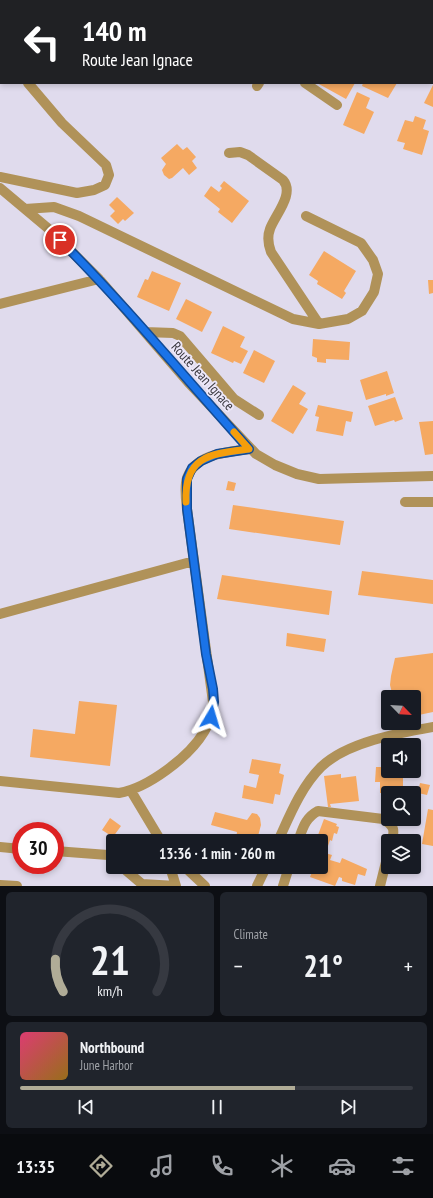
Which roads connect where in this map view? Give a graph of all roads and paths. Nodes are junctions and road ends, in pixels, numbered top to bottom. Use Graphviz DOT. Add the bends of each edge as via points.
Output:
graph roads {
  1 [pos="29,84"];
  2 [pos="307,84"];
  3 [pos="337,104"];
  4 [pos="229,153"];
  5 [pos="0,177"];
  6 [pos="0,188"];
  7 [pos="25,209"];
  8 [pos="306,216"];
  9 [pos="99,279"];
  10 [pos="0,304"];
  11 [pos="319,324"];
  12 [pos="145,332"];
  13 [pos="259,416"];
  14 [pos="249,449"];
  15 [pos="433,476"];
  16 [pos="405,502"];
  17 [pos="433,502"];
  18 [pos="194,561"];
  19 [pos="0,614"];
  20 [pos="433,727"];
  21 [pos="0,781"];
  22 [pos="131,791"];
  23 [pos="157,834"];
  24 [pos="281,834"];
  25 [pos="300,834"];
  26 [pos="393,834"];
  27 [pos="0,847"];
  28 [pos="12,848"];
  29 [pos="64,852"];
  30 [pos="106,855"];
  31 [pos="130,874"];
  32 [pos="172,874"];
  33 [pos="192,874"];
  34 [pos="263,874"];
  35 [pos="287,874"];
  36 [pos="383,874"];
  37 [pos="0,885"];
  38 [pos="17,886"];
  39 [pos="176,886"];
  40 [pos="205,886"];
  41 [pos="257,886"];
  42 [pos="283,886"];
  43 [pos="380,886"];
  1 -- 5 [label="street" via="62,123 106,166 109,175 105,185 77,193"];
  2 -- 3 [label="street"];
  4 -- 11 [label="street" via="240,152 248,155 287,185 287,193 269,230 268,242 271,252"];
  6 -- 7 [label="street, Route Jean Ignace"];
  7 -- 9 [label="street, Route Jean Ignace"];
  7 -- 11 [label="street" via="54,207 78,216 292,319"];
  8 -- 11 [label="street" via="361,243 373,260 378,274 374,292 362,311 348,319"];
  9 -- 10 [label="street"];
  9 -- 12 [label="street, Route Jean Ignace"];
  12 -- 13 [label="street" via="173,333 180,336 234,399"];
  12 -- 14 [label="street, Route Jean Ignace"];
  14 -- 15 [label="street, Route Jean Ignace" via="275,465 319,479"];
  14 -- 18 [label="street" via="217,454 201,461 189,474 186,491"];
  16 -- 17 [label="street"];
  18 -- 19 [label="street"];
  18 -- 22 [label="street" via="213,689 211,717 201,736 182,755 150,782"];
  20 -- 24 [label="street" via="383,738 333,758 310,780 297,800"];
  21 -- 22 [label="street" via="119,793"];
  22 -- 23 [label="street"];
  25 -- 26 [label="street" via="309,816 318,811 383,819 392,825"];
  27 -- 28 [label="street"];
  29 -- 30 [label="street"];
  31 -- 39 [label="street" via="142,884"];
  32 -- 39 [label="street"];
  33 -- 40 [label="street"];
  34 -- 41 [label="street"];
  35 -- 42 [label="street"];
  36 -- 43 [label="street"];
  37 -- 38 [label="street"];
}
